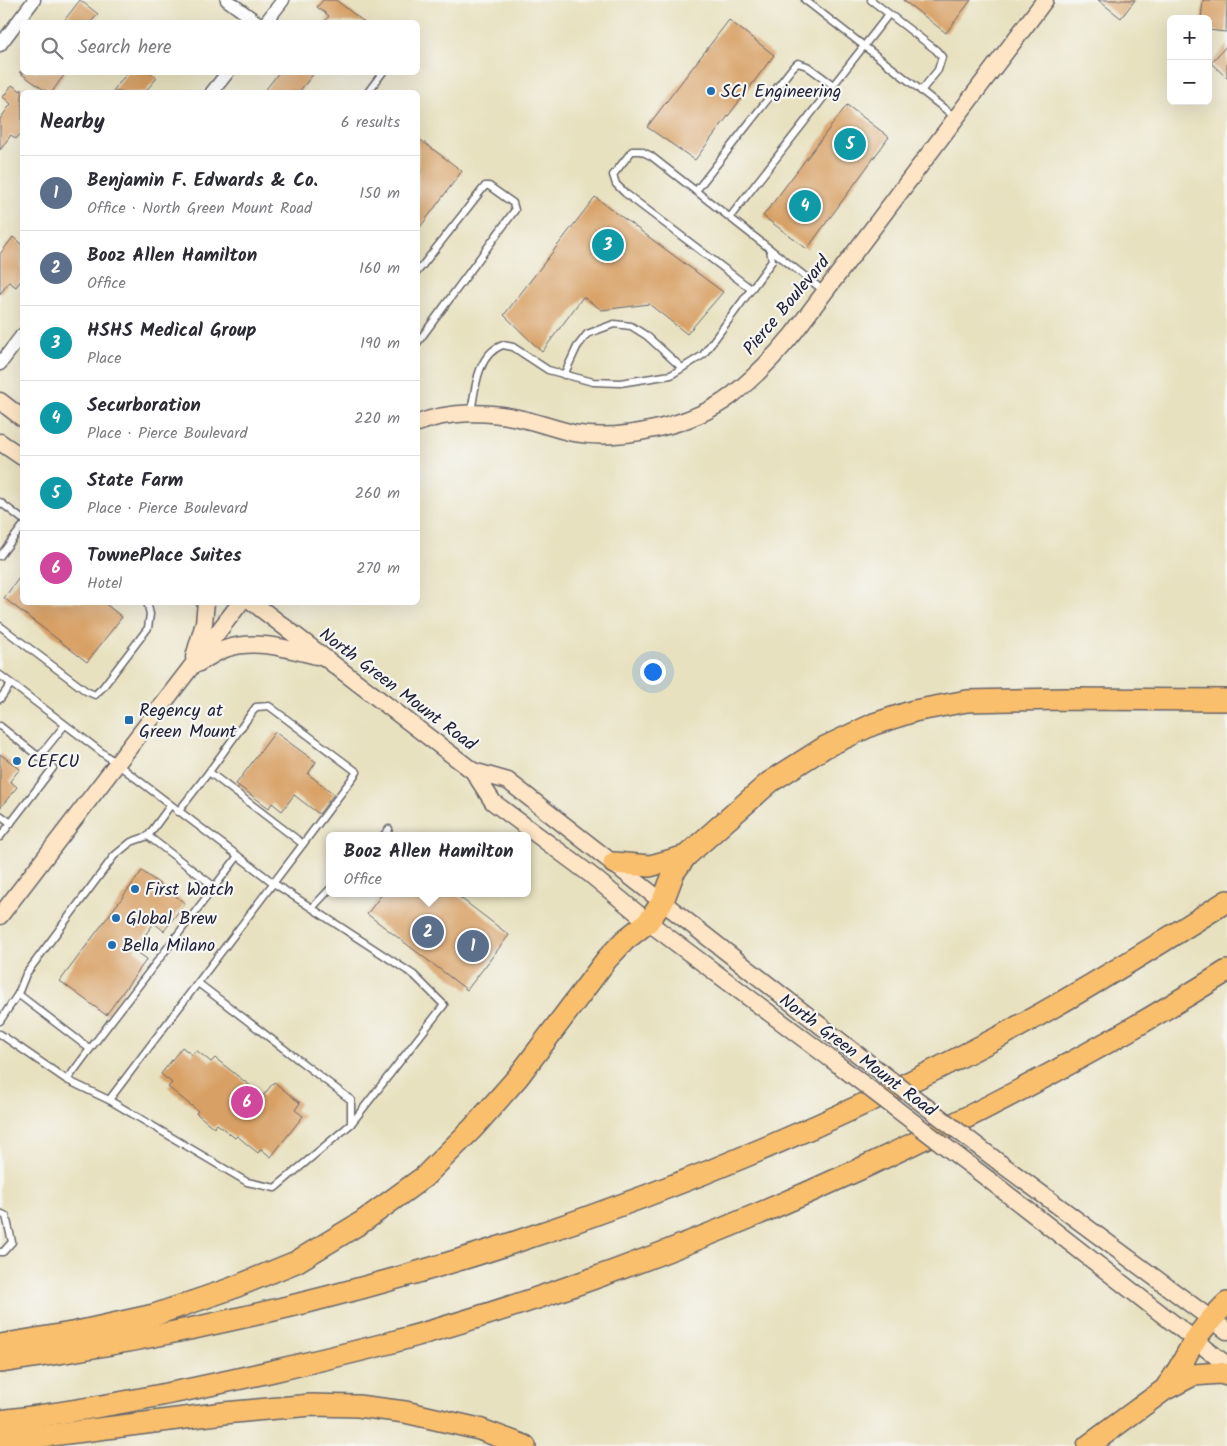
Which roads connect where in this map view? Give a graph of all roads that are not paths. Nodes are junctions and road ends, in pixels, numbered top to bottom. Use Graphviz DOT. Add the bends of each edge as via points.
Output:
graph roads {
  1 [pos="34,0"];
  2 [pos="227,0"];
  3 [pos="283,0"];
  4 [pos="805,0"];
  5 [pos="871,0"];
  6 [pos="1045,0"];
  7 [pos="888,14"];
  8 [pos="253,20"];
  9 [pos="268,20"];
  10 [pos="0,45"];
  11 [pos="863,46"];
  12 [pos="226,75"];
  13 [pos="381,75"];
  14 [pos="833,85"];
  15 [pos="214,90"];
  16 [pos="370,90"];
  17 [pos="921,91"];
  18 [pos="956,118"];
  19 [pos="696,191"];
  20 [pos="730,217"];
  21 [pos="770,248"];
  22 [pos="420,268"];
  23 [pos="751,289"];
  24 [pos="825,292"];
  25 [pos="20,338"];
  26 [pos="420,339"];
  27 [pos="0,364"];
  28 [pos="682,368"];
  29 [pos="564,375"];
  30 [pos="0,401"];
  31 [pos="470,414"];
  32 [pos="20,416"];
  33 [pos="420,423"];
  34 [pos="0,442"];
  35 [pos="20,456"];
  36 [pos="0,502"];
  37 [pos="20,517"];
  38 [pos="20,530"];
  39 [pos="0,556"];
  40 [pos="148,605"];
  41 [pos="206,605"];
  42 [pos="238,605"];
  43 [pos="256,605"];
  44 [pos="0,626"];
  45 [pos="324,657"];
  46 [pos="191,667"];
  47 [pos="0,676"];
  48 [pos="11,684"];
  49 [pos="0,699"];
  50 [pos="1227,700"];
  51 [pos="0,726"];
  52 [pos="64,726"];
  53 [pos="39,757"];
  54 [pos="117,764"];
  55 [pos="473,771"];
  56 [pos="208,772"];
  57 [pos="170,806"];
  58 [pos="178,812"];
  59 [pos="0,815"];
  60 [pos="11,823"];
  61 [pos="389,829"];
  62 [pos="386,832"];
  63 [pos="148,836"];
  64 [pos="0,837"];
  65 [pos="303,844"];
  66 [pos="238,856"];
  67 [pos="686,856"];
  68 [pos="614,863"];
  69 [pos="275,884"];
  70 [pos="215,887"];
  71 [pos="326,893"];
  72 [pos="663,902"];
  73 [pos="1227,902"];
  74 [pos="313,907"];
  75 [pos="0,916"];
  76 [pos="648,922"];
  77 [pos="1227,970"];
  78 [pos="198,983"];
  79 [pos="18,994"];
  80 [pos="0,1021"];
  81 [pos="0,1034"];
  82 [pos="90,1049"];
  83 [pos="67,1080"];
  84 [pos="109,1100"];
  85 [pos="351,1124"];
  86 [pos="0,1213"];
  87 [pos="0,1252"];
  88 [pos="1227,1302"];
  89 [pos="1219,1325"];
  90 [pos="1194,1341"];
  91 [pos="0,1345"];
  92 [pos="0,1362"];
  93 [pos="1227,1365"];
  94 [pos="1227,1376"];
  95 [pos="1164,1390"];
  96 [pos="0,1422"];
  97 [pos="0,1440"];
  98 [pos="525,1446"];
  99 [pos="1088,1446"];
  1 -- 10 [label="street"];
  2 -- 8 [label="street"];
  3 -- 9 [label="street"];
  4 -- 11 [label="lane"];
  5 -- 7 [label="lane"];
  6 -- 18 [label="street, Pierce Boulevard"];
  7 -- 11 [label="lane"];
  7 -- 17 [label="lane" via="942,57 938,70"];
  11 -- 14 [label="lane"];
  11 -- 17 [label="lane"];
  12 -- 15 [label="street"];
  13 -- 16 [label="lane"];
  14 -- 19 [label="lane" via="807,66 798,63 792,67"];
  14 -- 20 [label="lane"];
  17 -- 18 [label="lane"];
  18 -- 24 [label="street, Pierce Boulevard"];
  19 -- 20 [label="lane"];
  19 -- 23 [label="lane" via="641,151 632,151 613,175 625,193"];
  20 -- 21 [label="lane"];
  21 -- 23 [label="lane" via="772,261"];
  21 -- 24 [label="lane"];
  22 -- 26 [label="lane" via="485,186 513,203 515,210"];
  23 -- 28 [label="lane" via="703,355"];
  24 -- 31 [label="street, Pierce Boulevard" via="774,357 731,396 709,410 667,426 592,436 517,418"];
  25 -- 27 [label="street"];
  28 -- 29 [label="lane" via="671,375 620,383 592,382"];
  28 -- 29 [label="lane" via="647,336 631,326 614,324 587,334"];
  29 -- 31 [label="lane" via="548,370 513,347 496,347 479,372"];
  30 -- 32 [label="street"];
  31 -- 33 [label="street, Pierce Boulevard"];
  34 -- 35 [label="street"];
  36 -- 37 [label="lane"];
  38 -- 39 [label="lane"];
  40 -- 44 [label="lane" via="148,628 95,695"];
  41 -- 46 [label="street"];
  42 -- 46 [label="street"];
  43 -- 45 [label="street, North Green Mount Road"];
  45 -- 46 [label="street" via="276,646 249,645 227,648"];
  45 -- 55 [label="street, North Green Mount Road"];
  46 -- 54 [label="street"];
  47 -- 48 [label="lane"];
  48 -- 49 [label="lane"];
  48 -- 52 [label="lane"];
  50 -- 67 [label="highway" via="967,701 914,711 874,724 825,747 770,782"];
  51 -- 53 [label="lane"];
  52 -- 53 [label="lane"];
  52 -- 54 [label="lane"];
  53 -- 60 [label="lane" via="53,768"];
  54 -- 57 [label="lane"];
  54 -- 75 [label="street"];
  55 -- 68 [label="street, North Green Mount Road" via="508,780"];
  55 -- 76 [label="street, North Green Mount Road" via="493,802"];
  56 -- 58 [label="lane"];
  56 -- 65 [label="lane"];
  56 -- 65 [label="lane" via="256,707 269,706 357,772"];
  57 -- 58 [label="lane"];
  57 -- 63 [label="lane"];
  58 -- 66 [label="lane"];
  59 -- 60 [label="lane"];
  60 -- 64 [label="lane"];
  61 -- 62 [label="lane"];
  63 -- 70 [label="lane"];
  63 -- 79 [label="lane" via="131,842 114,856 26,974"];
  65 -- 69 [label="lane"];
  66 -- 69 [label="lane"];
  66 -- 70 [label="lane"];
  67 -- 68 [label="highway" via="650,866"];
  67 -- 72 [label="highway" via="674,872"];
  68 -- 72 [label="street, North Green Mount Road"];
  69 -- 74 [label="lane"];
  69 -- 78 [label="lane"];
  70 -- 82 [label="lane"];
  71 -- 74 [label="lane"];
  72 -- 76 [label="highway"];
  72 -- 89 [label="street, North Green Mount Road, bridge" via="1000,1163"];
  73 -- 92 [label="highway" via="1088,987 999,1036 818,1124 679,1184 480,1254 306,1302 138,1339"];
  74 -- 85 [label="lane" via="414,975 444,1005"];
  76 -- 90 [label="street, North Green Mount Road, bridge" via="988,1179"];
  76 -- 91 [label="highway" via="607,959 518,1077 473,1128 424,1177 362,1222 296,1262 230,1289 162,1312 77,1332"];
  77 -- 96 [label="highway" via="1029,1086 800,1197 699,1239 476,1317 388,1343 143,1399"];
  78 -- 84 [label="lane"];
  78 -- 85 [label="lane" via="351,1100"];
  79 -- 80 [label="lane"];
  79 -- 82 [label="lane"];
  81 -- 83 [label="lane"];
  82 -- 83 [label="lane"];
  83 -- 84 [label="lane"];
  84 -- 85 [label="lane" via="247,1182 275,1188"];
  86 -- 87 [label="lane" via="6,1216 12,1242"];
  88 -- 89 [label="highway"];
  89 -- 90 [label="highway"];
  90 -- 93 [label="street, North Green Mount Road"];
  90 -- 95 [label="highway" via="1180,1369"];
  94 -- 95 [label="highway" via="1220,1373 1192,1375"];
  95 -- 99 [label="highway"];
  97 -- 98 [label="highway" via="311,1405 406,1412 479,1429"];
}
